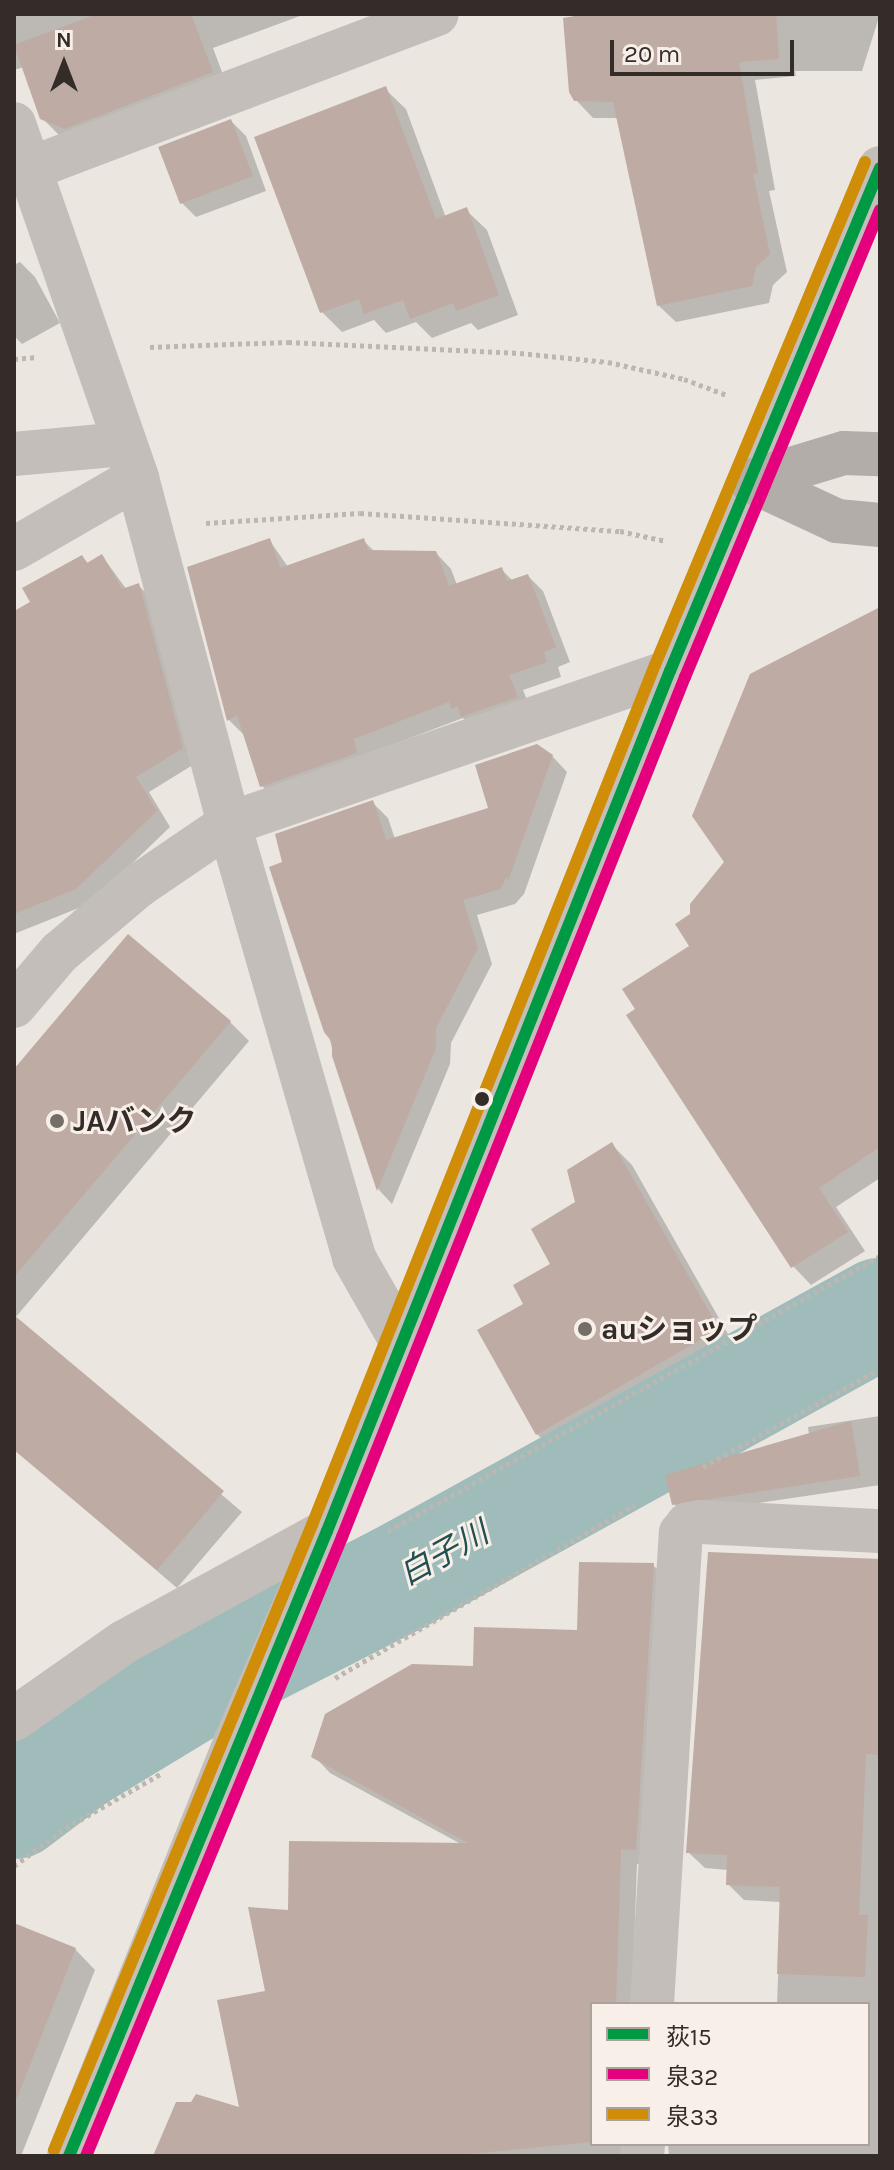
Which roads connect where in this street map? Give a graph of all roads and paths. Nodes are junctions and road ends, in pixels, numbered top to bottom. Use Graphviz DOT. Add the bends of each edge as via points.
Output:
graph roads {
  1 [pos="436,14"];
  2 [pos="14,124"];
  3 [pos="880,168"];
  4 [pos="29,169"];
  5 [pos="92,351"];
  6 [pos="14,359"];
  7 [pos="779,415"];
  8 [pos="14,454"];
  9 [pos="880,454"];
  10 [pos="131,461"];
  11 [pos="751,481"];
  12 [pos="880,525"];
  13 [pos="151,526"];
  14 [pos="14,549"];
  15 [pos="717,561"];
  16 [pos="670,671"];
  17 [pos="229,824"];
  18 [pos="14,1006"];
  19 [pos="880,1256"];
  20 [pos="402,1342"];
  21 [pos="880,1369"];
  22 [pos="687,1475"];
  23 [pos="646,1499"];
  24 [pos="880,1531"];
  25 [pos="383,1533"];
  26 [pos="320,1546"];
  27 [pos="335,1678"];
  28 [pos="14,1719"];
  29 [pos="167,1770"];
  30 [pos="14,1866"];
  31 [pos="652,2002"];
  32 [pos="69,2156"];
  1 -- 4 [label="street"];
  2 -- 4 [label="street"];
  3 -- 7 [label="street"];
  4 -- 5 [label="street"];
  5 -- 6 [label="path"];
  5 -- 7 [label="path" via="288,342 593,360 684,379"];
  5 -- 10 [label="street"];
  7 -- 11 [label="street"];
  8 -- 10 [label="street"];
  9 -- 11 [label="main road" via="844,453"];
  10 -- 13 [label="street"];
  10 -- 14 [label="street"];
  11 -- 12 [label="main road" via="837,521"];
  11 -- 15 [label="street"];
  13 -- 15 [label="path" via="360,513 620,531"];
  13 -- 17 [label="street"];
  15 -- 16 [label="street"];
  16 -- 17 [label="street"];
  16 -- 20 [label="street"];
  17 -- 18 [label="street" via="104,914 59,953"];
  17 -- 20 [label="street" via="354,1258"];
  19 -- 25 [label="path"];
  20 -- 26 [label="street"];
  21 -- 22 [label="path"];
  23 -- 27 [label="path"];
  24 -- 31 [label="street" via="700,1522 688,1524 681,1533"];
  26 -- 28 [label="street" via="124,1642"];
  26 -- 32 [label="street"];
  29 -- 30 [label="path" via="66,1828"];
}
